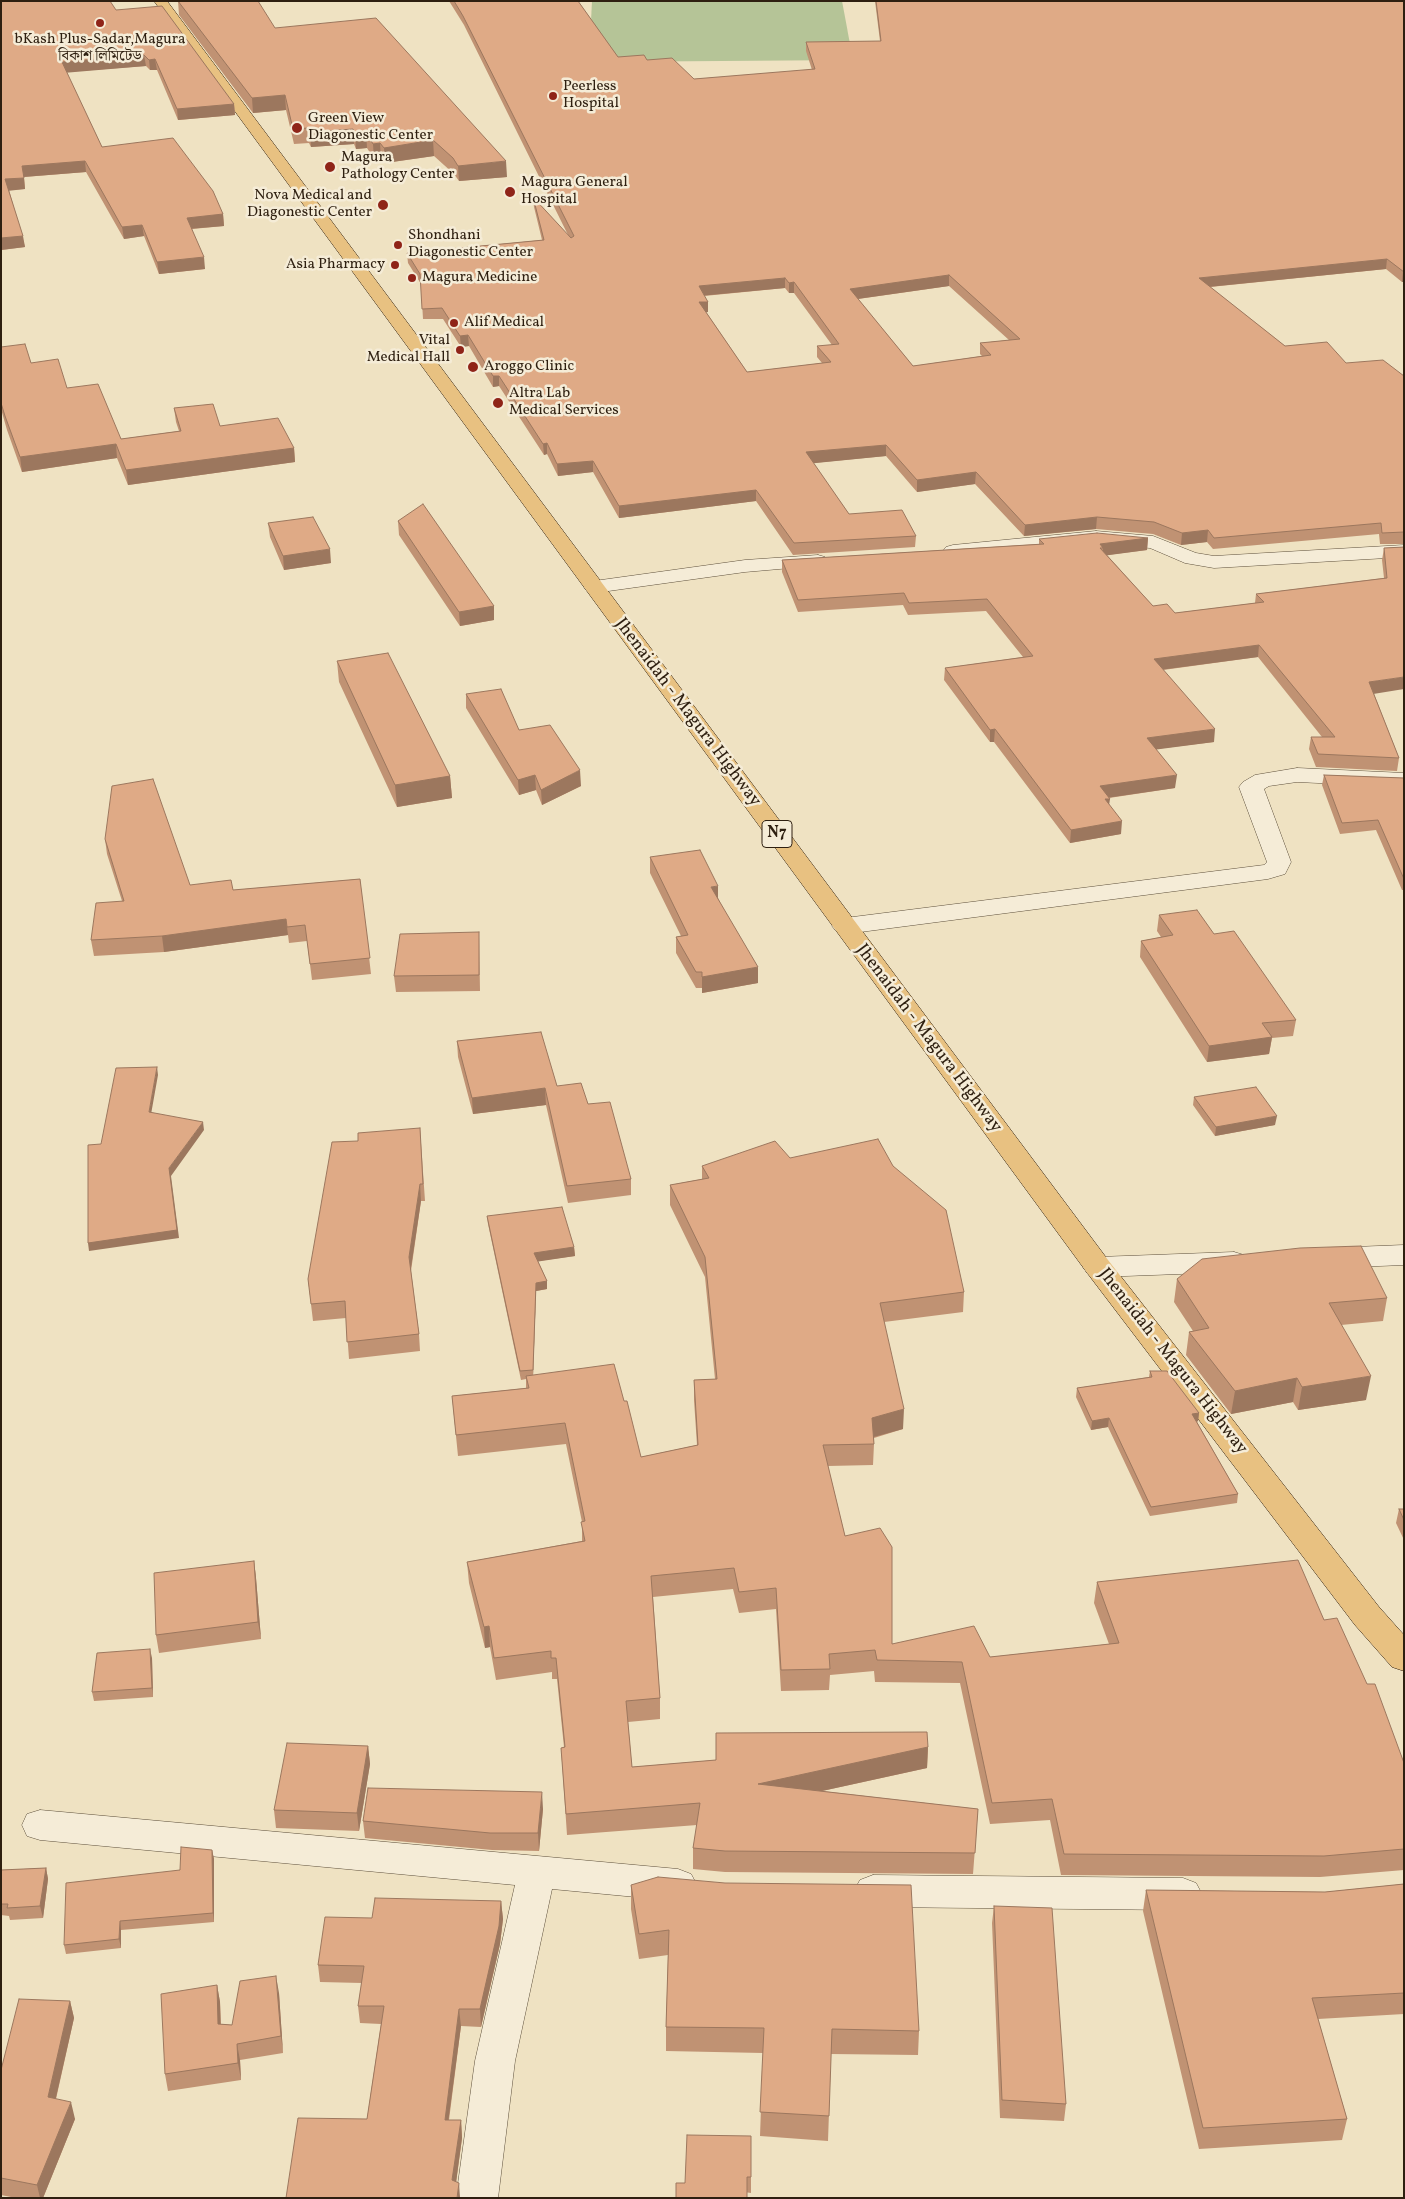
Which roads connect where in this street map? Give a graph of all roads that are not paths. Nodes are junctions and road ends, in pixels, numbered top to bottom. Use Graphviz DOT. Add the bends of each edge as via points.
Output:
graph roads {
  1 [pos="160,1"];
  2 [pos="1404,551"];
  3 [pos="935,553"];
  4 [pos="834,560"];
  5 [pos="594,587"];
  6 [pos="1404,780"];
  7 [pos="845,926"];
  8 [pos="1404,1255"];
  9 [pos="1305,1259"];
  10 [pos="1266,1260"];
  11 [pos="1098,1267"];
  12 [pos="1404,1658"];
  13 [pos="40,1826"];
  14 [pos="537,1872"];
  15 [pos="715,1889"];
  16 [pos="844,1891"];
  17 [pos="1221,1894"];
  18 [pos="477,2198"];
  1 -- 5 [label="highway, Jhenaidah - Magura Highway / N7"];
  2 -- 3 [label="street" via="1214,562 1192,559 1153,542 1096,537"];
  4 -- 5 [label="street" via="745,566"];
  5 -- 7 [label="highway, Jhenaidah - Magura Highway / N7"];
  6 -- 7 [label="street" via="1297,776 1263,780 1251,787 1279,862 1276,869 1268,872"];
  7 -- 11 [label="highway, Jhenaidah - Magura Highway / N7"];
  8 -- 9 [label="street"];
  10 -- 11 [label="street"];
  11 -- 12 [label="highway, Jhenaidah - Magura Highway / N7" via="1367,1616"];
  13 -- 14 [label="street"];
  14 -- 15 [label="street"];
  14 -- 18 [label="street" via="495,2060"];
  16 -- 17 [label="street"];
}
